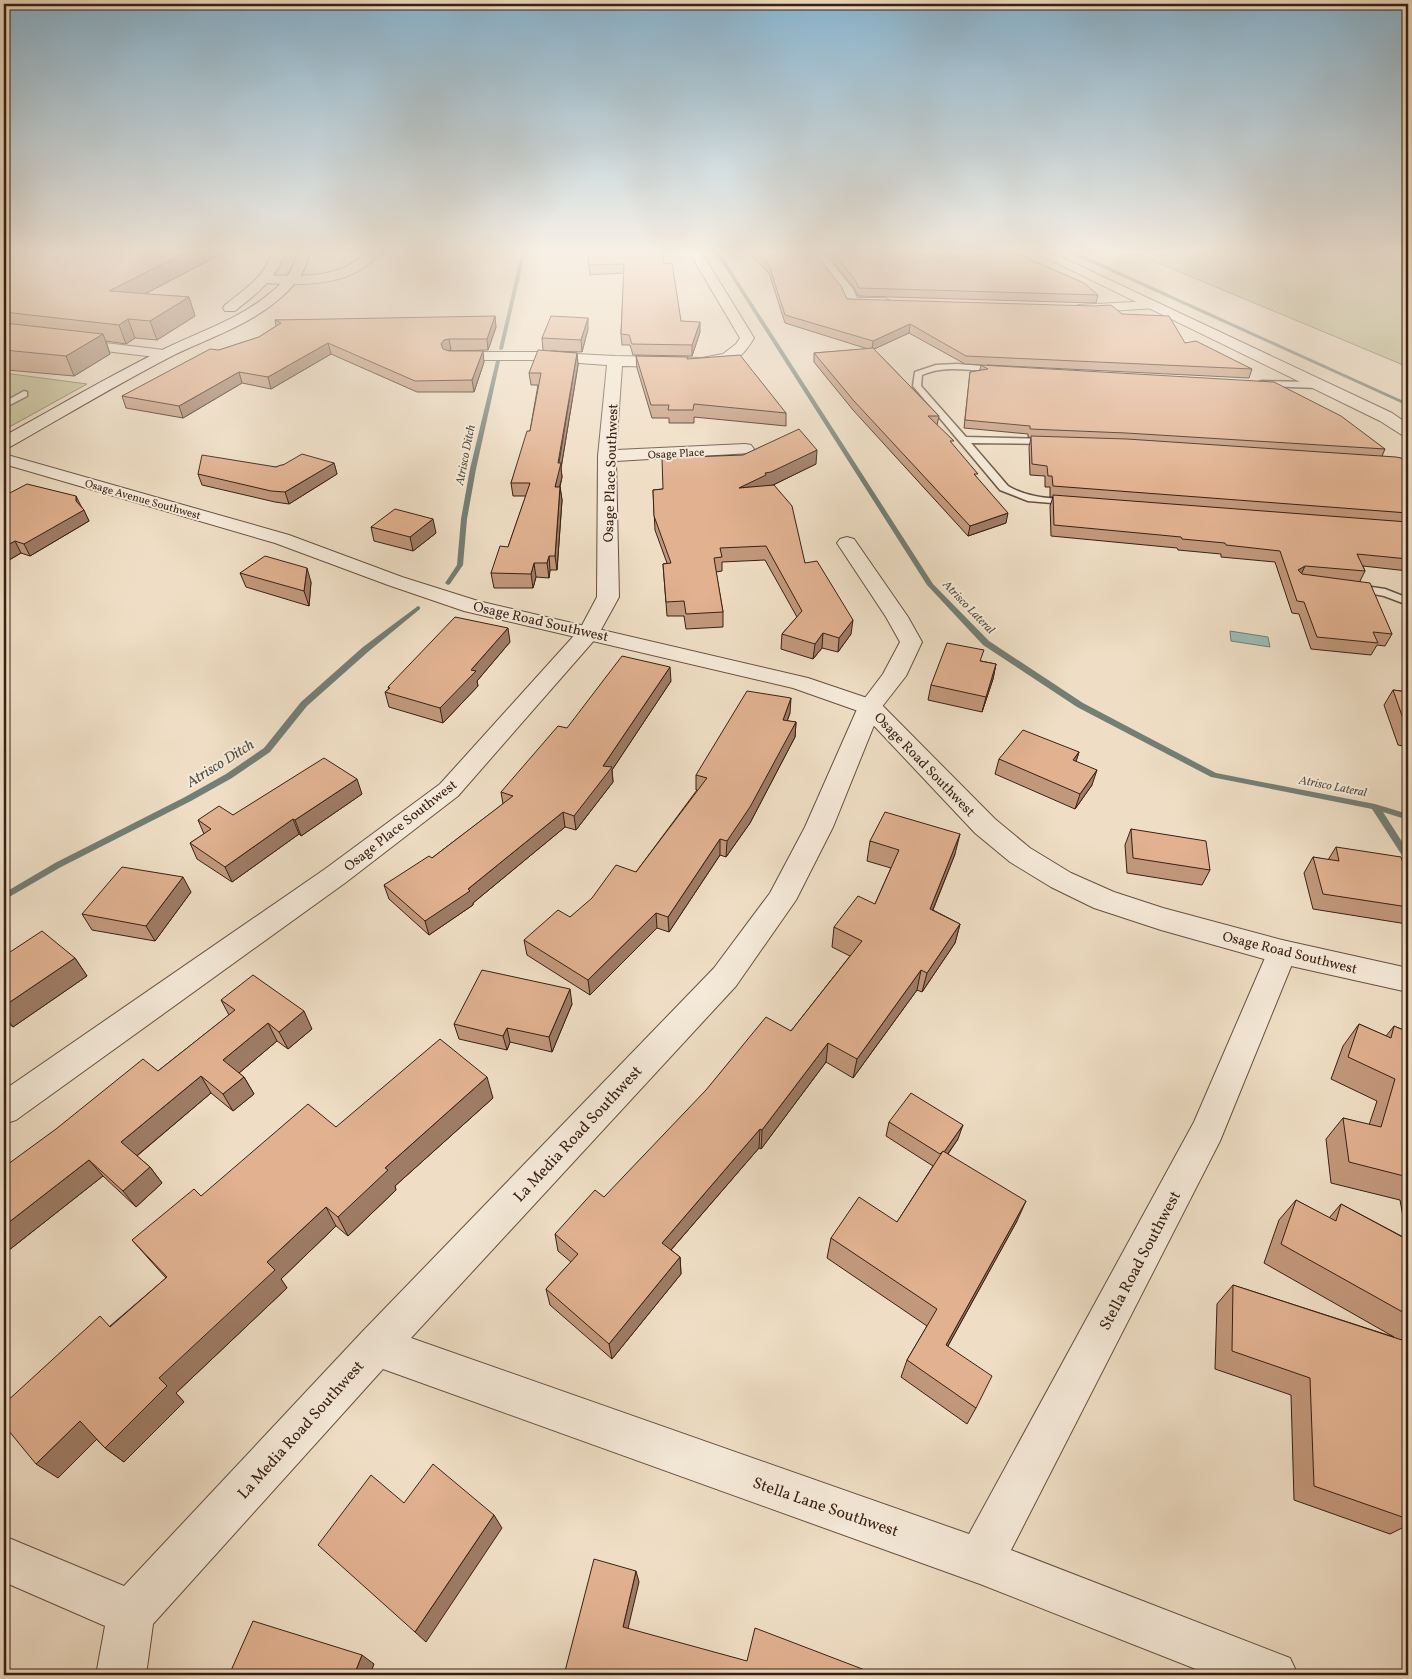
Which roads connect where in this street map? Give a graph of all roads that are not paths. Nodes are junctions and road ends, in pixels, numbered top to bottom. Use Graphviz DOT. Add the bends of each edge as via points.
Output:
graph roads {
  1 [pos="197,328"];
  2 [pos="223,328"];
  3 [pos="741,328"];
  4 [pos="1200,328"];
  5 [pos="4,334"];
  6 [pos="180,346"];
  7 [pos="164,354"];
  8 [pos="451,356"];
  9 [pos="615,361"];
  10 [pos="1007,370"];
  11 [pos="1251,383"];
  12 [pos="1318,385"];
  13 [pos="24,394"];
  14 [pos="4,405"];
  15 [pos="1408,431"];
  16 [pos="964,440"];
  17 [pos="1056,441"];
  18 [pos="4,444"];
  19 [pos="745,449"];
  20 [pos="607,456"];
  21 [pos="4,459"];
  22 [pos="1083,504"];
  23 [pos="282,539"];
  24 [pos="847,543"];
  25 [pos="1339,586"];
  26 [pos="1408,602"];
  27 [pos="589,632"];
  28 [pos="870,707"];
  29 [pos="1282,952"];
  30 [pos="1408,980"];
  31 [pos="4,1109"];
  32 [pos="376,1346"];
  33 [pos="4,1559"];
  34 [pos="980,1561"];
  35 [pos="131,1613"];
  36 [pos="121,1675"];
  37 [pos="1273,1675"];
  1 -- 6 [label="street"];
  2 -- 6 [label="street"];
  3 -- 9 [label="street" via="747,338 741,347 728,356 702,363"];
  4 -- 12 [label="street"];
  5 -- 7 [label="street"];
  6 -- 7 [label="street"];
  7 -- 18 [label="street"];
  8 -- 9 [label="street" via="537,356"];
  9 -- 20 [label="street, Osage Place Southwest"];
  10 -- 16 [label="lane" via="938,367 918,374 917,386"];
  11 -- 12 [label="lane"];
  12 -- 15 [label="street"];
  13 -- 14 [label="lane"];
  16 -- 17 [label="lane"];
  16 -- 22 [label="lane" via="1004,488 1014,495"];
  19 -- 20 [label="street, Osage Place"];
  20 -- 27 [label="street, Osage Place Southwest" via="608,597"];
  21 -- 23 [label="street, Osage Avenue Southwest"];
  23 -- 27 [label="street, Osage Road Southwest" via="472,606"];
  24 -- 28 [label="street, La Media Road Southwest" via="911,642 894,676"];
  25 -- 26 [label="lane" via="1378,590"];
  27 -- 28 [label="street, Osage Road Southwest" via="800,683"];
  27 -- 31 [label="street, Osage Place Southwest" via="449,790 335,876"];
  28 -- 29 [label="street, Osage Road Southwest" via="986,826 1020,855 1061,880 1104,900 1160,919"];
  28 -- 32 [label="street, La Media Road Southwest" via="819,826 781,900 725,977"];
  29 -- 30 [label="street, Osage Road Southwest"];
  29 -- 34 [label="street, Stella Road Southwest" via="1208,1130"];
  32 -- 34 [label="street, Stella Lane Southwest"];
  32 -- 35 [label="street, La Media Road Southwest"];
  33 -- 35 [label="street"];
  34 -- 37 [label="street, Stella Lane Southwest"];
  35 -- 36 [label="street"];
}
